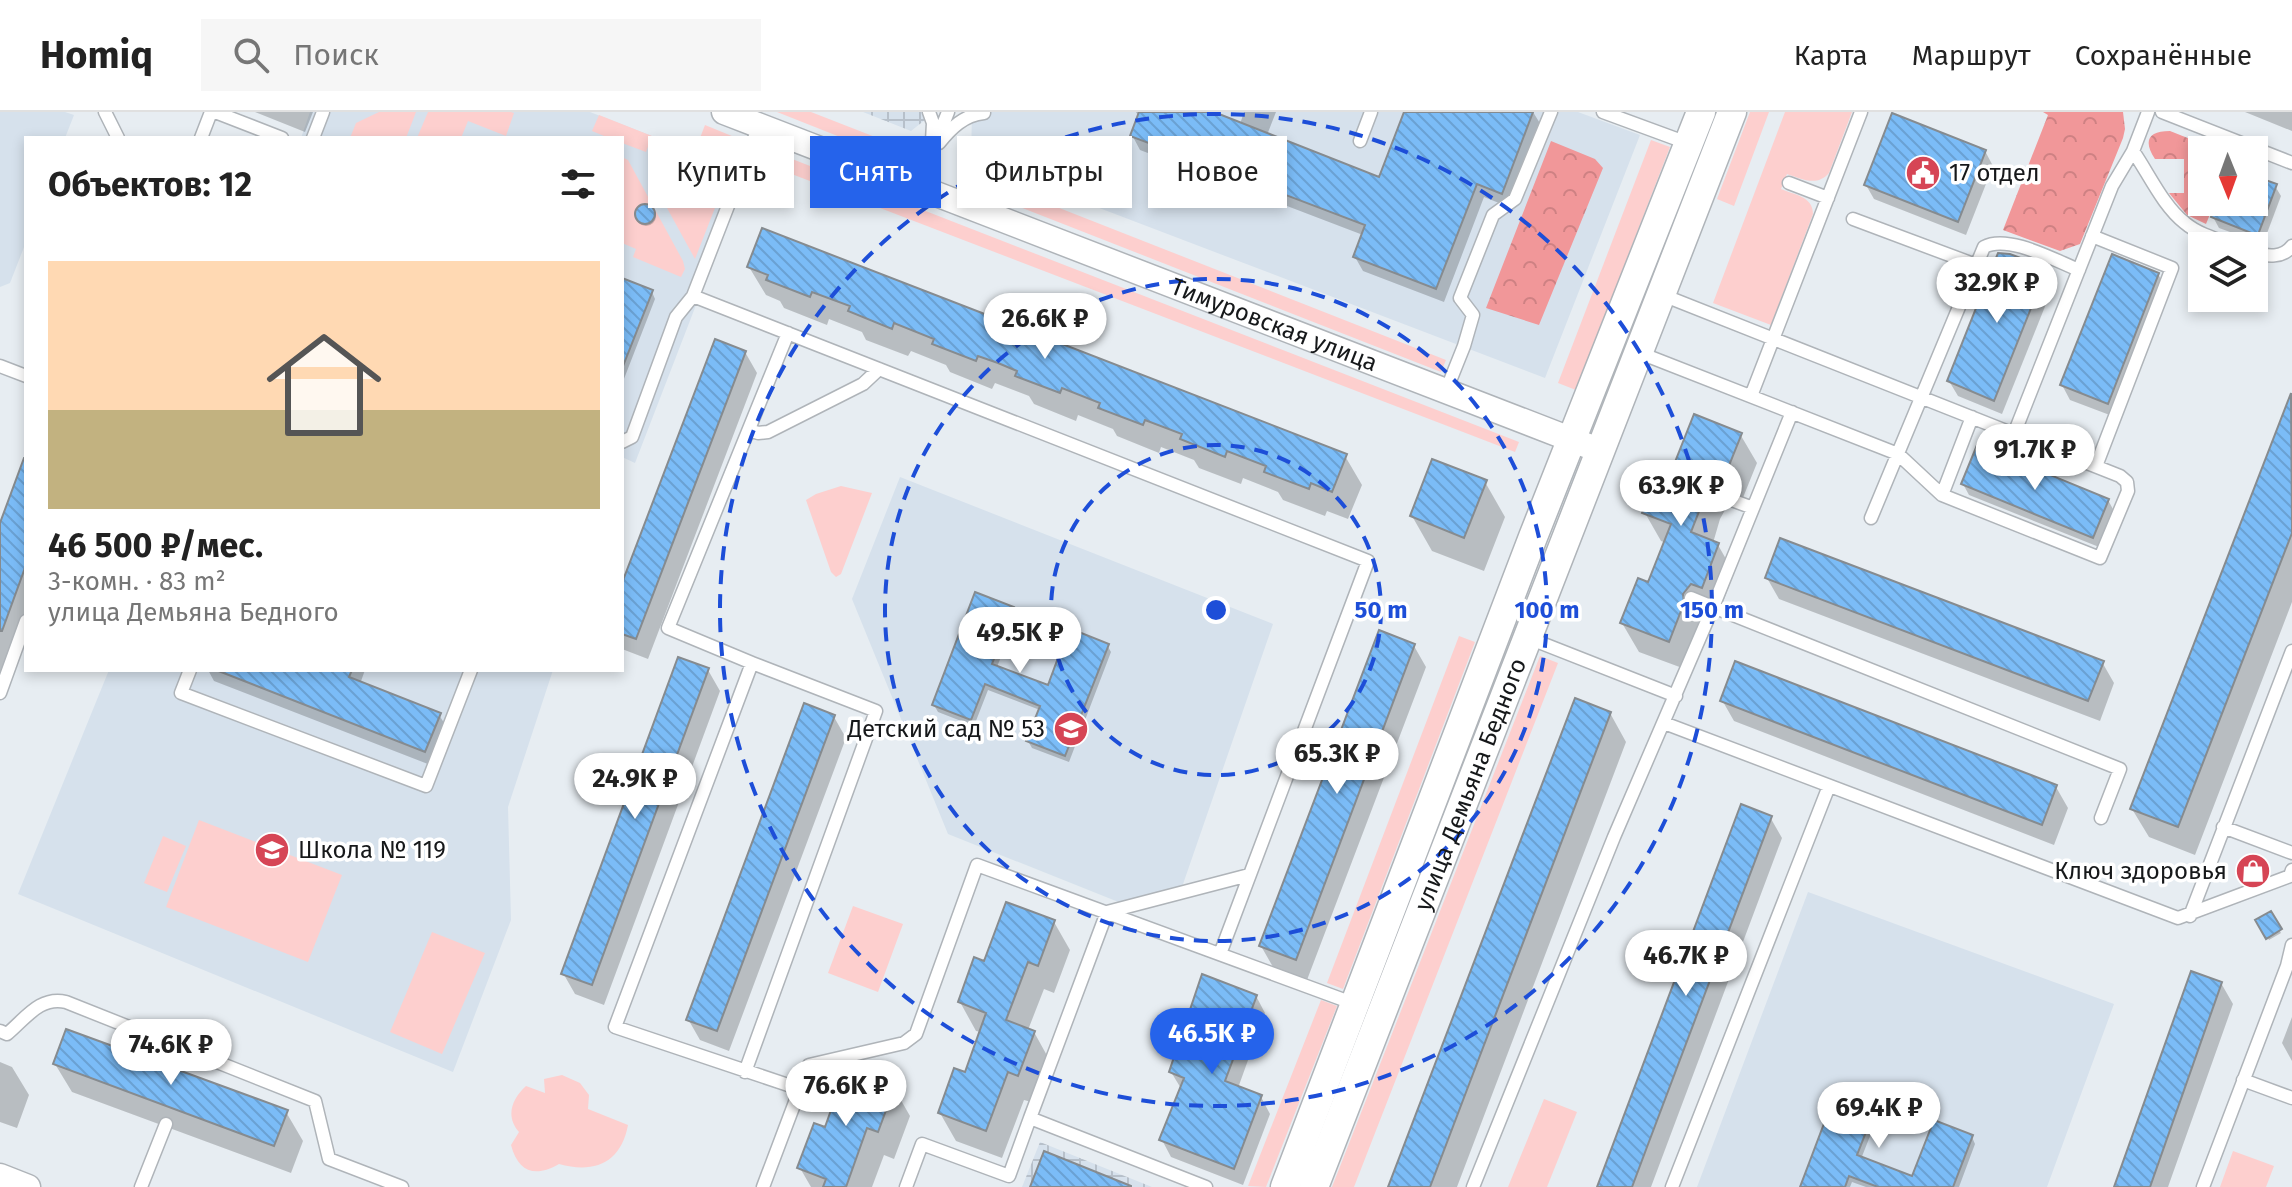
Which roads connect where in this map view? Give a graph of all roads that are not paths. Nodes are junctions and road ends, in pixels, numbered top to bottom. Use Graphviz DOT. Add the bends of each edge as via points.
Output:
graph roads {
  1 [pos="105,112"];
  2 [pos="213,112"];
  3 [pos="323,112"];
  4 [pos="724,112"];
  5 [pos="929,112"];
  6 [pos="948,112"];
  7 [pos="1371,112"];
  8 [pos="1551,112"];
  9 [pos="1603,112"];
  10 [pos="1701,112"];
  11 [pos="1732,112"];
  12 [pos="1861,112"];
  13 [pos="2148,112"];
  14 [pos="2162,112"];
  15 [pos="984,113"];
  16 [pos="759,126"];
  17 [pos="117,136"];
  18 [pos="202,136"];
  19 [pos="277,136"];
  20 [pos="314,136"];
  21 [pos="932,136"];
  22 [pos="938,136"];
  23 [pos="941,140"];
  24 [pos="1360,141"];
  25 [pos="1689,144"];
  26 [pos="810,146"];
  27 [pos="2133,151"];
  28 [pos="1716,153"];
  29 [pos="2292,163"];
  30 [pos="1789,183"];
  31 [pos="941,196"];
  32 [pos="1828,198"];
  33 [pos="1853,219"];
  34 [pos="2198,232"];
  35 [pos="2092,236"];
  36 [pos="2292,246"];
  37 [pos="2268,255"];
  38 [pos="1976,265"];
  39 [pos="2079,270"];
  40 [pos="1634,285"];
  41 [pos="1662,295"];
  42 [pos="693,296"];
  43 [pos="788,333"];
  44 [pos="1773,339"];
  45 [pos="1640,353"];
  46 [pos="0,366"];
  47 [pos="879,369"];
  48 [pos="24,375"];
  49 [pos="1446,391"];
  50 [pos="1751,396"];
  51 [pos="1922,396"];
  52 [pos="1792,412"];
  53 [pos="1972,417"];
  54 [pos="749,430"];
  55 [pos="2014,434"];
  56 [pos="624,441"];
  57 [pos="1573,441"];
  58 [pos="1601,451"];
  59 [pos="1898,454"];
  60 [pos="2096,466"];
  61 [pos="1713,493"];
  62 [pos="1942,495"];
  63 [pos="1753,508"];
  64 [pos="1871,518"];
  65 [pos="1691,598"];
  66 [pos="1713,607"];
  67 [pos="24,627"];
  68 [pos="1499,627"];
  69 [pos="1527,637"];
  70 [pos="2292,651"];
  71 [pos="752,663"];
  72 [pos="189,672"];
  73 [pos="470,672"];
  74 [pos="0,693"];
  75 [pos="1676,696"];
  76 [pos="1664,723"];
  77 [pos="1829,786"];
  78 [pos="2101,818"];
  79 [pos="2223,827"];
  80 [pos="2292,853"];
  81 [pos="1249,875"];
  82 [pos="2291,878"];
  83 [pos="1107,912"];
  84 [pos="2190,916"];
  85 [pos="2292,945"];
  86 [pos="1220,954"];
  87 [pos="1368,1009"];
  88 [pos="0,1031"];
  89 [pos="745,1072"];
  90 [pos="2243,1080"];
  91 [pos="800,1089"];
  92 [pos="2292,1098"];
  93 [pos="1030,1118"];
  94 [pos="166,1124"];
  95 [pos="0,1176"];
  96 [pos="28,1187"];
  97 [pos="141,1187"];
  98 [pos="402,1187"];
  99 [pos="763,1187"];
  100 [pos="906,1187"];
  101 [pos="1206,1187"];
  102 [pos="1285,1187"];
  103 [pos="1314,1187"];
  104 [pos="1473,1187"];
  105 [pos="1672,1187"];
  106 [pos="2203,1187"];
  1 -- 17 [label="lane"];
  2 -- 18 [label="lane"];
  2 -- 19 [label="lane"];
  3 -- 20 [label="lane"];
  4 -- 16 [label="street, Тимуровская улица"];
  5 -- 21 [label="lane"];
  6 -- 22 [label="lane"];
  7 -- 24 [label="lane"];
  8 -- 49 [label="lane" via="1515,199 1493,215 1460,298 1473,315"];
  9 -- 25 [label="lane"];
  10 -- 25 [label="street, улица Демьяна Бедного"];
  11 -- 28 [label="street, улица Демьяна Бедного"];
  12 -- 32 [label="lane"];
  13 -- 27 [label="lane"];
  14 -- 29 [label="lane"];
  15 -- 23 [label="lane" via="972,114"];
  16 -- 26 [label="street, Тимуровская улица"];
  16 -- 42 [label="lane"];
  25 -- 28 [label="lane"];
  25 -- 40 [label="street, улица Демьяна Бедного"];
  27 -- 34 [label="lane" via="2175,213"];
  27 -- 35 [label="lane"];
  28 -- 41 [label="street, улица Демьяна Бедного"];
  30 -- 32 [label="lane"];
  31 -- 49 [label="street, Тимуровская улица"];
  32 -- 44 [label="lane"];
  33 -- 38 [label="lane"];
  35 -- 39 [label="lane"];
  35 -- 60 [label="lane" via="2172,268"];
  36 -- 37 [label="lane" via="2276,256"];
  38 -- 39 [label="lane" via="1984,247 2006,242"];
  38 -- 51 [label="lane"];
  39 -- 55 [label="lane"];
  40 -- 41 [label="lane"];
  40 -- 57 [label="street, улица Демьяна Бедного"];
  41 -- 44 [label="lane"];
  41 -- 45 [label="street, улица Демьяна Бедного"];
  42 -- 43 [label="lane"];
  42 -- 56 [label="lane" via="676,317 632,437"];
  43 -- 47 [label="lane"];
  43 -- 54 [label="lane"];
  44 -- 50 [label="lane"];
  44 -- 51 [label="lane"];
  45 -- 50 [label="lane"];
  45 -- 58 [label="street, улица Демьяна Бедного"];
  46 -- 48 [label="lane"];
  47 -- 54 [label="lane" via="863,384 768,432"];
  47 -- 81 [label="lane" via="1368,561"];
  49 -- 57 [label="street, Тимуровская улица"];
  50 -- 52 [label="lane"];
  51 -- 53 [label="lane"];
  51 -- 59 [label="lane"];
  52 -- 59 [label="lane"];
  52 -- 63 [label="lane"];
  53 -- 55 [label="lane"];
  53 -- 62 [label="lane"];
  54 -- 71 [label="lane" via="668,628"];
  55 -- 60 [label="lane"];
  57 -- 58 [label="street, Тимуровская улица"];
  57 -- 68 [label="street, улица Демьяна Бедного"];
  58 -- 69 [label="street, улица Демьяна Бедного"];
  59 -- 62 [label="lane"];
  59 -- 64 [label="lane"];
  60 -- 62 [label="lane" via="2120,476 2128,491 2100,558"];
  61 -- 63 [label="lane"];
  63 -- 66 [label="lane"];
  65 -- 66 [label="lane"];
  66 -- 75 [label="lane"];
  66 -- 78 [label="lane" via="2120,769"];
  67 -- 74 [label="lane"];
  68 -- 69 [label="lane"];
  68 -- 87 [label="street, улица Демьяна Бедного"];
  69 -- 75 [label="lane"];
  69 -- 87 [label="street, улица Демьяна Бедного"];
  70 -- 79 [label="lane"];
  71 -- 89 [label="lane" via="876,711"];
  71 -- 89 [label="lane" via="615,1027"];
  72 -- 73 [label="lane" via="181,693 426,786"];
  75 -- 76 [label="lane"];
  76 -- 77 [label="lane"];
  76 -- 104 [label="lane"];
  77 -- 84 [label="lane" via="2178,918"];
  77 -- 105 [label="lane"];
  79 -- 80 [label="lane"];
  79 -- 84 [label="lane"];
  81 -- 83 [label="lane"];
  81 -- 86 [label="lane"];
  82 -- 84 [label="lane"];
  83 -- 86 [label="lane"];
  83 -- 91 [label="lane" via="977,865 916,1034 904,1043 809,1065"];
  83 -- 93 [label="lane"];
  85 -- 90 [label="lane"];
  86 -- 87 [label="lane"];
  87 -- 102 [label="street, улица Демьяна Бедного"];
  87 -- 103 [label="street, улица Демьяна Бедного"];
  88 -- 98 [label="lane" via="7,1034 45,1001 66,1002 315,1101 329,1159"];
  89 -- 91 [label="lane"];
  90 -- 92 [label="lane"];
  90 -- 106 [label="lane"];
  91 -- 99 [label="lane"];
  93 -- 100 [label="lane" via="1009,1176 922,1144"];
  93 -- 101 [label="lane"];
  94 -- 97 [label="lane"];
  95 -- 96 [label="street"];
}
